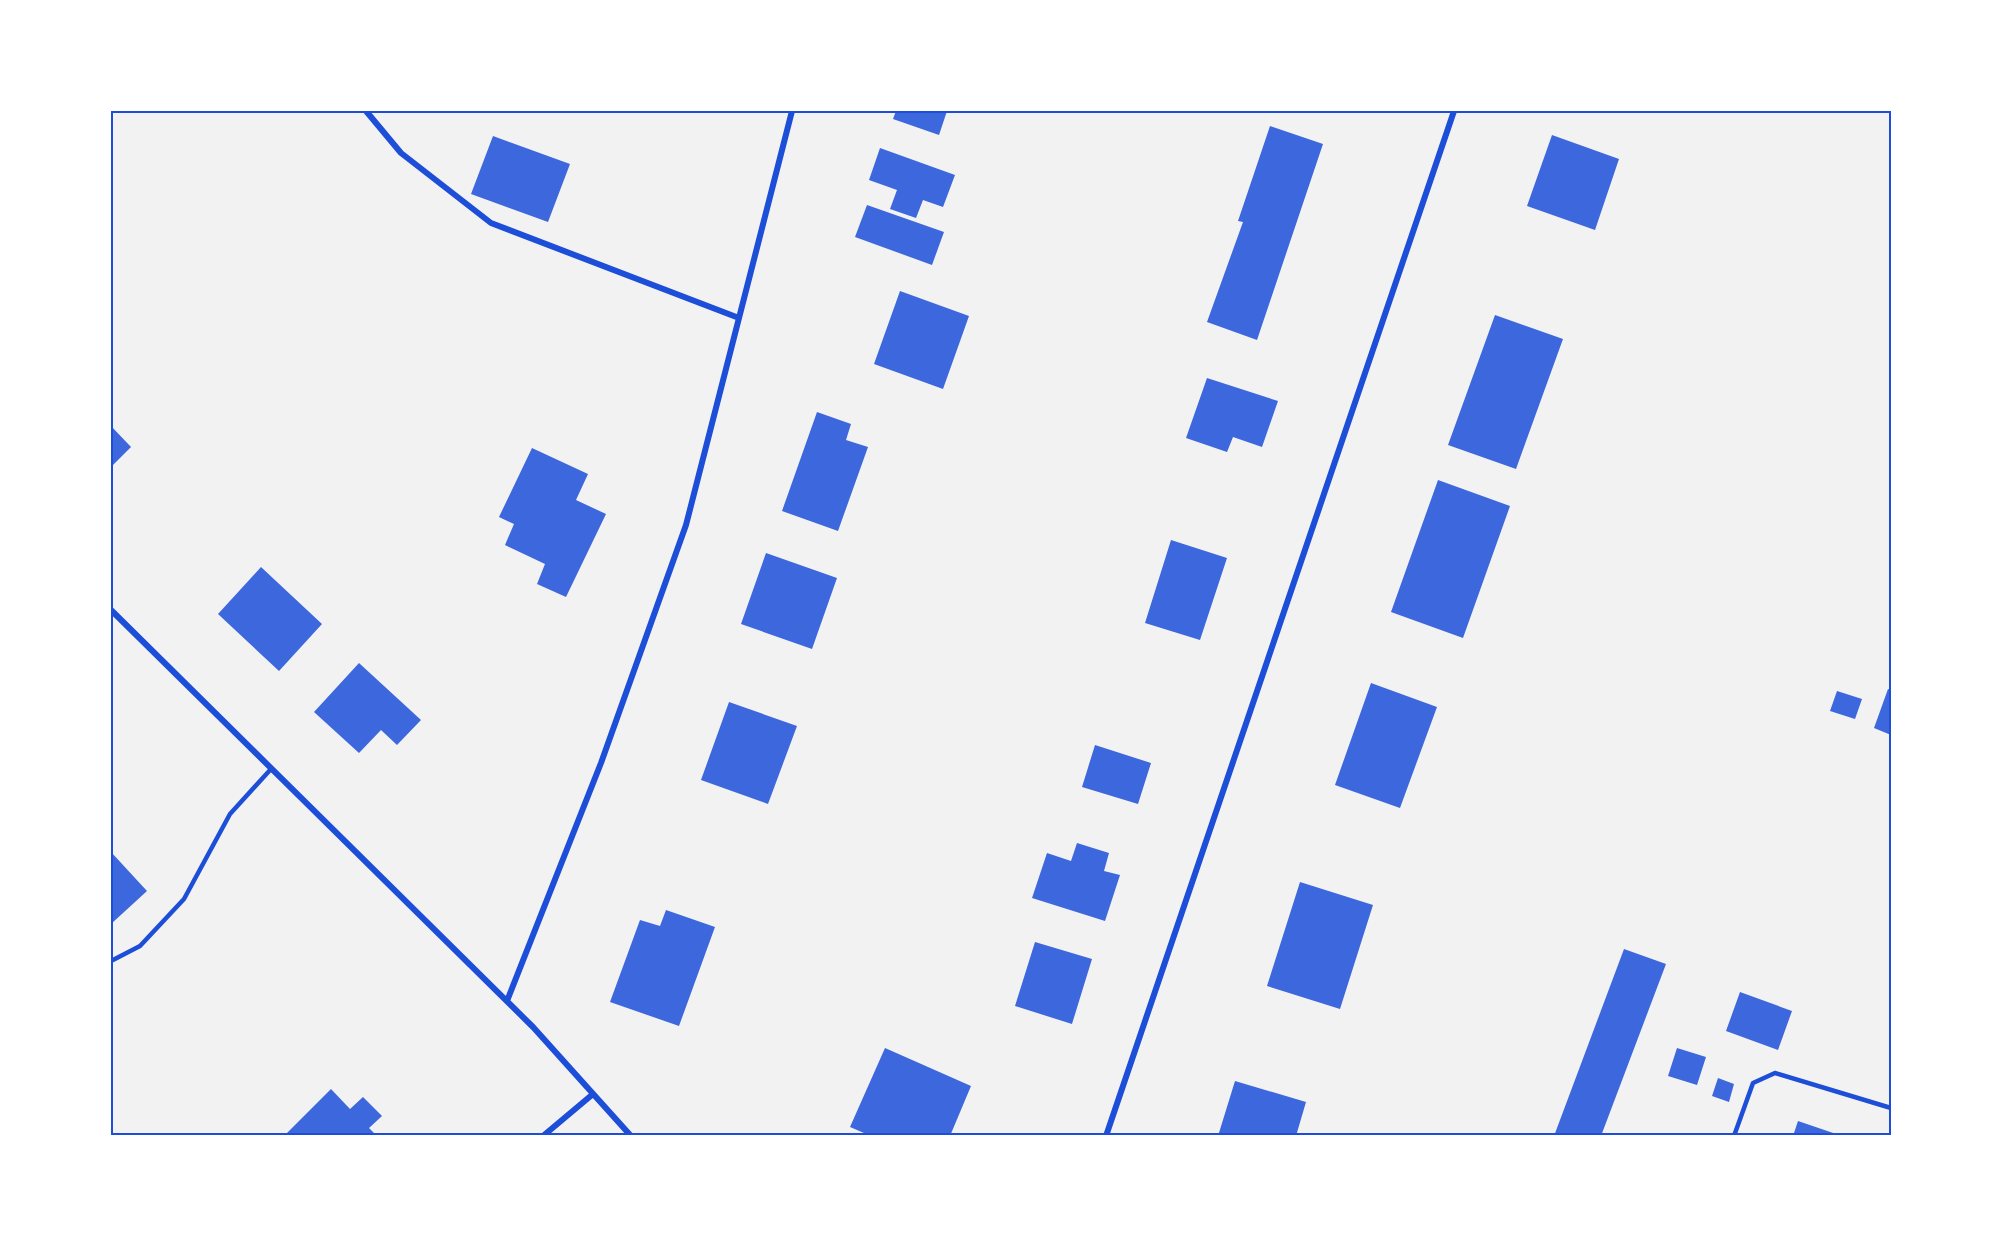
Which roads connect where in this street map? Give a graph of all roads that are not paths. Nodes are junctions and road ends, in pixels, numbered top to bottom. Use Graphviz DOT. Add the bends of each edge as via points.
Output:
graph roads {
  1 [pos="366,111"];
  2 [pos="792,111"];
  3 [pos="1454,111"];
  4 [pos="739,318"];
  5 [pos="111,610"];
  6 [pos="271,769"];
  7 [pos="111,960"];
  8 [pos="507,1001"];
  9 [pos="593,1094"];
  10 [pos="1891,1108"];
  11 [pos="543,1136"];
  12 [pos="631,1136"];
  13 [pos="1106,1136"];
  14 [pos="1734,1136"];
  1 -- 4 [label="street" via="401,153 490,223"];
  2 -- 4 [label="street"];
  3 -- 13 [label="street"];
  4 -- 8 [label="street" via="686,525 601,763"];
  5 -- 6 [label="street"];
  6 -- 7 [label="lane" via="230,814 184,899 140,946"];
  6 -- 8 [label="street"];
  8 -- 9 [label="street"];
  9 -- 11 [label="street"];
  9 -- 12 [label="street"];
  10 -- 14 [label="lane" via="1774,1073 1753,1083"];
}
